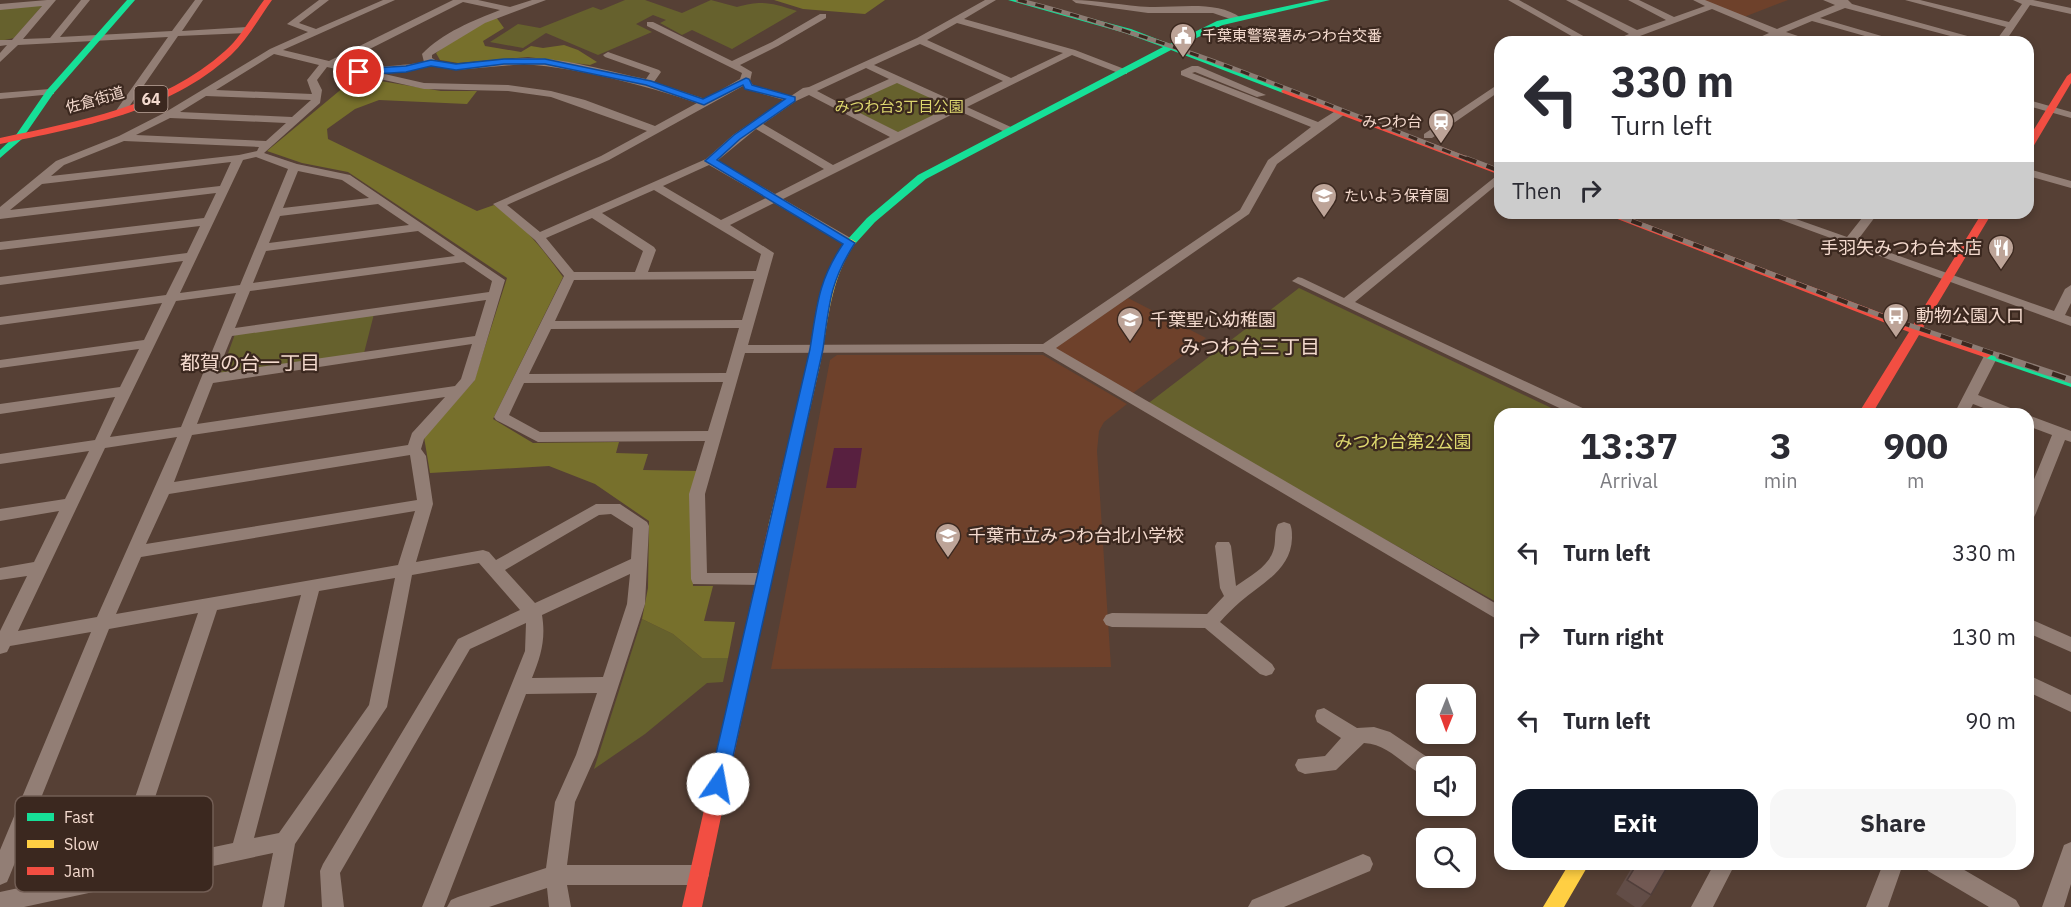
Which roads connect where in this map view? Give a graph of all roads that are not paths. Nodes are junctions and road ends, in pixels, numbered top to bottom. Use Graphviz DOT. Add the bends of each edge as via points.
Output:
graph roads {
  1 [pos="86,0"];
  2 [pos="131,0"];
  3 [pos="199,0"];
  4 [pos="268,0"];
  5 [pos="325,0"];
  6 [pos="391,0"];
  7 [pos="460,0"];
  8 [pos="466,0"];
  9 [pos="542,0"];
  10 [pos="992,0"];
  11 [pos="1012,0"];
  12 [pos="1035,0"];
  13 [pos="1076,0"];
  14 [pos="1326,0"];
  15 [pos="1512,0"];
  16 [pos="1570,0"];
  17 [pos="1632,0"];
  18 [pos="1697,0"];
  19 [pos="1827,0"];
  20 [pos="1909,0"];
  21 [pos="2017,0"];
  22 [pos="2028,1"];
  23 [pos="51,2"];
  24 [pos="1848,3"];
  25 [pos="0,7"];
  26 [pos="1711,7"];
  27 [pos="508,9"];
  28 [pos="2071,11"];
  29 [pos="823,16"];
  30 [pos="1236,18"];
  31 [pos="1813,19"];
  32 [pos="957,20"];
  33 [pos="1674,20"];
  34 [pos="650,24"];
  35 [pos="2013,26"];
  36 [pos="247,30"];
  37 [pos="317,32"];
  38 [pos="1637,33"];
  39 [pos="1778,33"];
  40 [pos="172,35"];
  41 [pos="1578,36"];
  42 [pos="1630,36"];
  43 [pos="1770,36"];
  44 [pos="1789,36"];
  45 [pos="1875,36"];
  46 [pos="1963,36"];
  47 [pos="2005,36"];
  48 [pos="97,39"];
  49 [pos="920,40"];
  50 [pos="52,41"];
  51 [pos="15,42"];
  52 [pos="0,43"];
  53 [pos="1175,45"];
  54 [pos="273,51"];
  55 [pos="1072,52"];
  56 [pos="608,55"];
  57 [pos="0,59"];
  58 [pos="431,63"];
  59 [pos="865,64"];
  60 [pos="327,65"];
  61 [pos="731,65"];
  62 [pos="359,72"];
  63 [pos="1124,72"];
  64 [pos="2071,76"];
  65 [pos="897,80"];
  66 [pos="746,81"];
  67 [pos="1010,81"];
  68 [pos="648,83"];
  69 [pos="807,90"];
  70 [pos="1494,90"];
  71 [pos="51,92"];
  72 [pos="206,93"];
  73 [pos="1262,95"];
  74 [pos="0,96"];
  75 [pos="317,97"];
  76 [pos="792,99"];
  77 [pos="704,102"];
  78 [pos="2034,105"];
  79 [pos="838,106"];
  80 [pos="956,107"];
  81 [pos="2051,109"];
  82 [pos="120,112"];
  83 [pos="1341,112"];
  84 [pos="168,115"];
  85 [pos="2071,115"];
  86 [pos="295,120"];
  87 [pos="756,124"];
  88 [pos="1319,126"];
  89 [pos="655,130"];
  90 [pos="1009,130"];
  91 [pos="1428,136"];
  92 [pos="19,137"];
  93 [pos="899,137"];
  94 [pos="2034,137"];
  95 [pos="123,138"];
  96 [pos="0,141"];
  97 [pos="268,144"];
  98 [pos="257,154"];
  99 [pos="0,155"];
  100 [pos="239,158"];
  101 [pos="710,161"];
  102 [pos="1494,162"];
  103 [pos="294,167"];
  104 [pos="833,170"];
  105 [pos="1494,172"];
  106 [pos="2034,174"];
  107 [pos="1494,179"];
  108 [pos="38,181"];
  109 [pos="653,185"];
  110 [pos="2071,185"];
  111 [pos="224,189"];
  112 [pos="772,199"];
  113 [pos="379,200"];
  114 [pos="274,213"];
  115 [pos="593,213"];
  116 [pos="0,214"];
  117 [pos="1624,219"];
  118 [pos="1644,219"];
  119 [pos="1785,219"];
  120 [pos="1867,219"];
  121 [pos="1983,219"];
  122 [pos="209,221"];
  123 [pos="719,226"];
  124 [pos="418,227"];
  125 [pos="539,237"];
  126 [pos="1850,242"];
  127 [pos="850,243"];
  128 [pos="0,246"];
  129 [pos="260,248"];
  130 [pos="192,256"];
  131 [pos="464,258"];
  132 [pos="640,275"];
  133 [pos="762,275"];
  134 [pos="570,276"];
  135 [pos="1948,277"];
  136 [pos="0,280"];
  137 [pos="1298,281"];
  138 [pos="243,288"];
  139 [pos="2071,289"];
  140 [pos="494,295"];
  141 [pos="171,298"];
  142 [pos="1347,302"];
  143 [pos="2065,319"];
  144 [pos="0,321"];
  145 [pos="545,324"];
  146 [pos="747,324"];
  147 [pos="1918,326"];
  148 [pos="226,333"];
  149 [pos="480,339"];
  150 [pos="150,343"];
  151 [pos="1046,348"];
  152 [pos="741,349"];
  153 [pos="817,349"];
  154 [pos="1991,356"];
  155 [pos="0,364"];
  156 [pos="2071,372"];
  157 [pos="732,377"];
  158 [pos="207,379"];
  159 [pos="518,379"];
  160 [pos="2071,383"];
  161 [pos="458,390"];
  162 [pos="127,391"];
  163 [pos="1970,397"];
  164 [pos="1571,408"];
  165 [pos="1869,408"];
  166 [pos="1964,408"];
  167 [pos="1998,408"];
  168 [pos="0,409"];
  169 [pos="2034,422"];
  170 [pos="185,431"];
  171 [pos="2066,435"];
  172 [pos="715,436"];
  173 [pos="102,444"];
  174 [pos="414,449"];
  175 [pos="0,459"];
  176 [pos="163,489"];
  177 [pos="2034,501"];
  178 [pos="70,504"];
  179 [pos="424,504"];
  180 [pos="0,515"];
  181 [pos="1284,528"];
  182 [pos="1223,546"];
  183 [pos="136,552"];
  184 [pos="639,562"];
  185 [pos="40,567"];
  186 [pos="495,568"];
  187 [pos="405,569"];
  188 [pos="0,574"];
  189 [pos="763,579"];
  190 [pos="312,586"];
  191 [pos="1233,598"];
  192 [pos="210,604"];
  193 [pos="1494,610"];
  194 [pos="532,613"];
  195 [pos="1112,620"];
  196 [pos="1210,621"];
  197 [pos="103,623"];
  198 [pos="2034,628"];
  199 [pos="2,644"];
  200 [pos="2071,645"];
  201 [pos="1266,669"];
  202 [pos="610,685"];
  203 [pos="520,686"];
  204 [pos="2034,686"];
  205 [pos="2071,704"];
  206 [pos="1324,716"];
  207 [pos="1355,737"];
  208 [pos="1416,759"];
  209 [pos="1305,765"];
  210 [pos="32,796"];
  211 [pos="146,796"];
  212 [pos="15,838"];
  213 [pos="285,841"];
  214 [pos="241,850"];
  215 [pos="2071,852"];
  216 [pos="213,856"];
  217 [pos="1363,864"];
  218 [pos="1576,870"];
  219 [pos="1722,870"];
  220 [pos="1891,870"];
  221 [pos="1945,870"];
  222 [pos="0,875"];
  223 [pos="555,875"];
  224 [pos="699,875"];
  225 [pos="2067,877"];
  226 [pos="46,892"];
  227 [pos="0,902"];
  228 [pos="273,907"];
  229 [pos="333,907"];
  230 [pos="433,907"];
  231 [pos="458,907"];
  232 [pos="560,907"];
  233 [pos="692,907"];
  234 [pos="1259,907"];
  235 [pos="1553,907"];
  236 [pos="1702,907"];
  237 [pos="1877,907"];
  238 [pos="2009,907"];
  239 [pos="2053,907"];
  1 -- 50 [label="street"];
  2 -- 48 [label="street"];
  3 -- 40 [label="street"];
  4 -- 36 [label="street, 佐倉街道 / 64"];
  5 -- 37 [label="street" via="292,24"];
  6 -- 37 [label="street"];
  7 -- 60 [label="street"];
  8 -- 27 [label="street"];
  9 -- 27 [label="street"];
  10 -- 32 [label="street"];
  11 -- 53 [label="street"];
  12 -- 53 [label="street" via="1093,15"];
  13 -- 30 [label="street" via="1148,10 1214,10"];
  14 -- 30 [label="street"];
  15 -- 41 [label="street"];
  16 -- 38 [label="street"];
  17 -- 33 [label="street"];
  18 -- 26 [label="street"];
  19 -- 24 [label="street"];
  20 -- 35 [label="street"];
  21 -- 22 [label="street"];
  22 -- 28 [label="street"];
  22 -- 35 [label="street"];
  23 -- 25 [label="street"];
  23 -- 51 [label="street"];
  24 -- 31 [label="street"];
  24 -- 46 [label="street"];
  26 -- 33 [label="street"];
  26 -- 39 [label="street"];
  27 -- 58 [label="street" via="450,36 427,54"];
  29 -- 61 [label="street"];
  30 -- 53 [label="street"];
  31 -- 39 [label="street"];
  31 -- 45 [label="street"];
  32 -- 49 [label="street"];
  32 -- 55 [label="street"];
  33 -- 38 [label="street"];
  34 -- 61 [label="street"];
  35 -- 47 [label="street"];
  36 -- 40 [label="street"];
  36 -- 82 [label="street, 佐倉街道 / 64" via="213,66"];
  37 -- 54 [label="street"];
  38 -- 42 [label="street"];
  39 -- 43 [label="street"];
  39 -- 44 [label="street"];
  40 -- 48 [label="street"];
  40 -- 82 [label="street"];
  48 -- 50 [label="street"];
  48 -- 71 [label="street"];
  49 -- 59 [label="street"];
  49 -- 67 [label="street"];
  50 -- 51 [label="street"];
  51 -- 52 [label="street"];
  51 -- 57 [label="street"];
  53 -- 63 [label="street"];
  53 -- 83 [label="street"];
  53 -- 91 [label="street"];
  54 -- 60 [label="street"];
  54 -- 72 [label="street"];
  55 -- 63 [label="street"];
  55 -- 67 [label="street"];
  56 -- 68 [label="street" via="656,72"];
  58 -- 62 [label="street"];
  58 -- 68 [label="street" via="456,67 545,62"];
  59 -- 65 [label="street"];
  59 -- 69 [label="street"];
  60 -- 62 [label="street"];
  60 -- 75 [label="street" via="312,80"];
  61 -- 66 [label="street" via="747,72"];
  62 -- 89 [label="street" via="444,89 500,88 551,94"];
  63 -- 90 [label="street"];
  64 -- 81 [label="street"];
  65 -- 79 [label="street"];
  65 -- 80 [label="street"];
  66 -- 76 [label="street" via="749,87"];
  66 -- 77 [label="street"];
  67 -- 80 [label="street"];
  68 -- 77 [label="street"];
  69 -- 76 [label="street"];
  69 -- 79 [label="street"];
  70 -- 91 [label="street"];
  71 -- 74 [label="street"];
  71 -- 92 [label="street"];
  72 -- 75 [label="street"];
  72 -- 84 [label="street"];
  73 -- 88 [label="street" via="1195,68 1184,73"];
  75 -- 86 [label="street"];
  76 -- 87 [label="street"];
  77 -- 89 [label="street"];
  78 -- 81 [label="street"];
  79 -- 93 [label="street"];
  80 -- 90 [label="street"];
  80 -- 93 [label="street"];
  81 -- 85 [label="street"];
  81 -- 94 [label="street"];
  82 -- 92 [label="street, 佐倉街道 / 64"];
  83 -- 88 [label="street"];
  83 -- 105 [label="street"];
  84 -- 86 [label="street"];
  84 -- 95 [label="street"];
  86 -- 97 [label="street"];
  87 -- 101 [label="street"];
  87 -- 104 [label="street"];
  88 -- 151 [label="street" via="1272,162 1245,212"];
  89 -- 125 [label="street" via="604,158 498,204"];
  90 -- 127 [label="street" via="922,177"];
  91 -- 102 [label="street"];
  92 -- 96 [label="street, 佐倉街道 / 64"];
  92 -- 99 [label="street"];
  93 -- 104 [label="street"];
  95 -- 97 [label="street"];
  95 -- 108 [label="street" via="60,163"];
  97 -- 98 [label="street"];
  98 -- 100 [label="street"];
  98 -- 103 [label="street"];
  100 -- 108 [label="street"];
  100 -- 111 [label="street"];
  101 -- 109 [label="street"];
  101 -- 112 [label="street"];
  103 -- 113 [label="street" via="346,177"];
  103 -- 114 [label="street"];
  104 -- 112 [label="street"];
  106 -- 110 [label="street"];
  107 -- 142 [label="street"];
  108 -- 116 [label="street"];
  109 -- 115 [label="street"];
  109 -- 123 [label="street"];
  111 -- 116 [label="street"];
  111 -- 122 [label="street"];
  112 -- 123 [label="street"];
  112 -- 127 [label="street"];
  113 -- 114 [label="street"];
  113 -- 124 [label="street"];
  114 -- 129 [label="street"];
  115 -- 125 [label="street"];
  115 -- 132 [label="street" via="650,250"];
  117 -- 147 [label="street"];
  118 -- 147 [label="street"];
  119 -- 126 [label="street"];
  120 -- 126 [label="street"];
  121 -- 135 [label="street"];
  122 -- 128 [label="street"];
  122 -- 130 [label="street"];
  123 -- 133 [label="street" via="768,253"];
  124 -- 129 [label="street"];
  124 -- 131 [label="street"];
  125 -- 134 [label="street"];
  126 -- 135 [label="street"];
  127 -- 153 [label="street" via="826,285"];
  129 -- 138 [label="street"];
  130 -- 136 [label="street"];
  130 -- 141 [label="street"];
  131 -- 138 [label="street"];
  131 -- 140 [label="street" via="499,280"];
  132 -- 133 [label="street"];
  132 -- 134 [label="street"];
  133 -- 146 [label="street"];
  134 -- 145 [label="street"];
  135 -- 143 [label="street"];
  135 -- 147 [label="street"];
  137 -- 142 [label="street"];
  138 -- 141 [label="street"];
  138 -- 148 [label="street"];
  139 -- 143 [label="street"];
  140 -- 148 [label="street"];
  140 -- 149 [label="street"];
  141 -- 144 [label="street"];
  141 -- 150 [label="street"];
  142 -- 164 [label="street"];
  145 -- 146 [label="street"];
  145 -- 159 [label="street"];
  146 -- 152 [label="street"];
  147 -- 154 [label="street"];
  147 -- 156 [label="street"];
  147 -- 165 [label="street"];
  148 -- 158 [label="street"];
  149 -- 158 [label="street"];
  149 -- 161 [label="street" via="468,380"];
  150 -- 155 [label="street"];
  150 -- 162 [label="street"];
  151 -- 153 [label="street"];
  151 -- 193 [label="street"];
  152 -- 153 [label="street"];
  152 -- 157 [label="street"];
  153 -- 189 [label="street"];
  154 -- 160 [label="street"];
  154 -- 163 [label="street"];
  157 -- 159 [label="street"];
  157 -- 172 [label="street"];
  158 -- 170 [label="street"];
  159 -- 172 [label="street" via="501,417 538,437"];
  161 -- 170 [label="street"];
  161 -- 174 [label="street" via="423,428"];
  162 -- 168 [label="street"];
  162 -- 173 [label="street"];
  163 -- 166 [label="street"];
  163 -- 167 [label="street"];
  169 -- 171 [label="street"];
  170 -- 173 [label="street"];
  170 -- 176 [label="street"];
  171 -- 177 [label="street"];
  172 -- 189 [label="street" via="697,494 699,579"];
  173 -- 175 [label="street"];
  173 -- 178 [label="street"];
  174 -- 176 [label="street"];
  174 -- 179 [label="street"];
  176 -- 183 [label="street"];
  178 -- 180 [label="street"];
  178 -- 185 [label="street"];
  179 -- 183 [label="street"];
  179 -- 187 [label="street"];
  181 -- 191 [label="street" via="1285,542 1275,568"];
  182 -- 191 [label="street" via="1228,588"];
  183 -- 197 [label="street"];
  184 -- 186 [label="street" via="641,526 614,508 596,510"];
  184 -- 194 [label="street"];
  184 -- 202 [label="street" via="636,604"];
  185 -- 188 [label="street"];
  185 -- 199 [label="street"];
  186 -- 187 [label="street" via="483,556"];
  186 -- 194 [label="street"];
  187 -- 190 [label="street"];
  187 -- 213 [label="street" via="378,707"];
  189 -- 224 [label="street"];
  190 -- 192 [label="street"];
  190 -- 214 [label="street"];
  191 -- 196 [label="street"];
  192 -- 197 [label="street"];
  192 -- 211 [label="street"];
  194 -- 203 [label="street" via="534,651"];
  194 -- 229 [label="street" via="464,644 330,871"];
  195 -- 196 [label="street"];
  196 -- 201 [label="street"];
  197 -- 199 [label="street"];
  197 -- 210 [label="street"];
  198 -- 200 [label="street"];
  202 -- 203 [label="street"];
  202 -- 223 [label="street" via="565,802"];
  203 -- 230 [label="street"];
  204 -- 205 [label="street"];
  206 -- 207 [label="street"];
  207 -- 208 [label="street" via="1380,737"];
  207 -- 209 [label="street" via="1329,764"];
  212 -- 222 [label="street"];
  213 -- 214 [label="street"];
  213 -- 228 [label="street"];
  214 -- 216 [label="street"];
  215 -- 225 [label="street"];
  217 -- 234 [label="street"];
  218 -- 235 [label="street"];
  219 -- 236 [label="street"];
  220 -- 237 [label="street"];
  221 -- 238 [label="street"];
  223 -- 224 [label="street"];
  223 -- 231 [label="street"];
  223 -- 232 [label="street"];
  224 -- 233 [label="street"];
  225 -- 239 [label="street"];
  226 -- 227 [label="street"];
}
